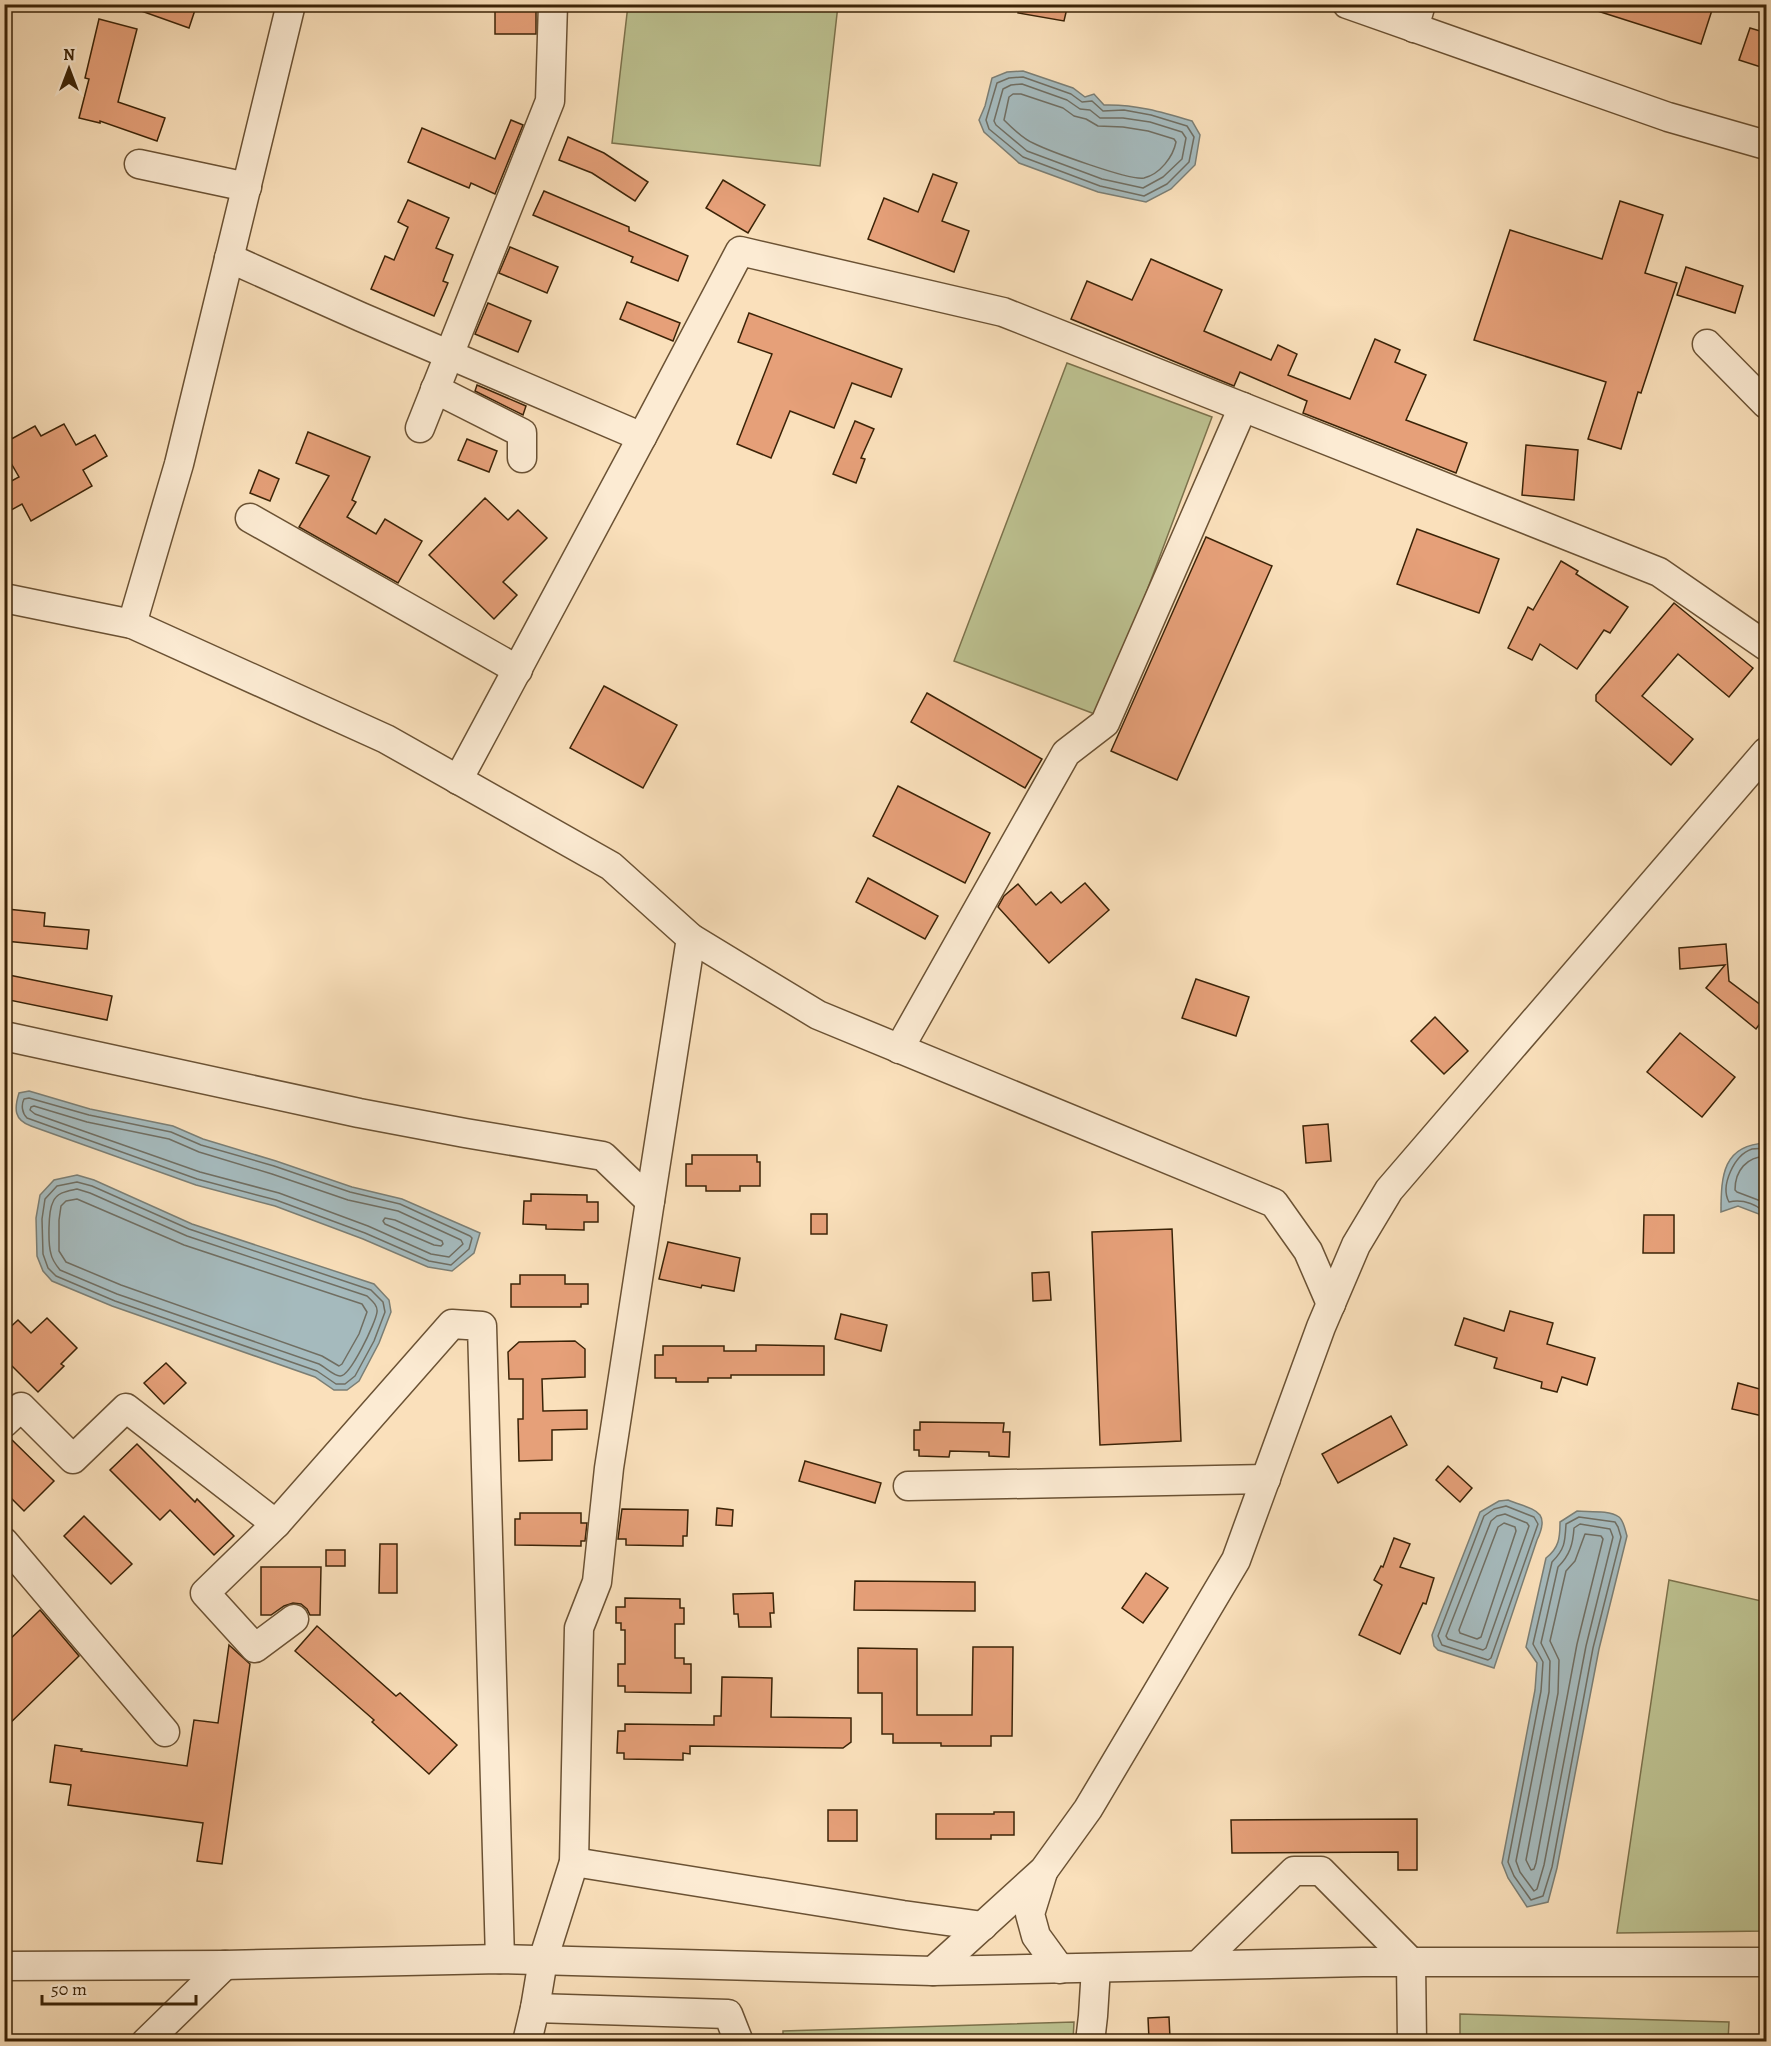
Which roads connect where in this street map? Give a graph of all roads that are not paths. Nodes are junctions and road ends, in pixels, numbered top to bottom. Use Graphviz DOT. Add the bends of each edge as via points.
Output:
graph roads {
  1 [pos="291,4"];
  2 [pos="553,4"];
  3 [pos="1347,4"];
  4 [pos="1418,16"];
  5 [pos="1767,145"];
  6 [pos="139,164"];
  7 [pos="246,187"];
  8 [pos="229,258"];
  9 [pos="1707,344"];
  10 [pos="435,389"];
  11 [pos="1767,404"];
  12 [pos="1243,407"];
  13 [pos="420,428"];
  14 [pos="642,437"];
  15 [pos="522,458"];
  16 [pos="250,518"];
  17 [pos="4,598"];
  18 [pos="132,624"];
  19 [pos="1767,646"];
  20 [pos="518,670"];
  21 [pos="1767,752"];
  22 [pos="458,780"];
  23 [pos="691,938"];
  24 [pos="4,1036"];
  25 [pos="899,1049"];
  26 [pos="650,1201"];
  27 [pos="1331,1304"];
  28 [pos="4,1423"];
  29 [pos="1266,1479"];
  30 [pos="908,1486"];
  31 [pos="276,1524"];
  32 [pos="4,1542"];
  33 [pos="294,1619"];
  34 [pos="165,1732"];
  35 [pos="574,1862"];
  36 [pos="1044,1870"];
  37 [pos="983,1926"];
  38 [pos="500,1959"];
  39 [pos="543,1960"];
  40 [pos="1412,1962"];
  41 [pos="1767,1962"];
  42 [pos="225,1965"];
  43 [pos="1198,1965"];
  44 [pos="4,1966"];
  45 [pos="1096,1968"];
  46 [pos="1060,1969"];
  47 [pos="933,1971"];
  48 [pos="535,2008"];
  49 [pos="146,2042"];
  50 [pos="527,2042"];
  51 [pos="739,2042"];
  52 [pos="1090,2042"];
  53 [pos="1412,2042"];
  1 -- 7 [label="street"];
  2 -- 10 [label="street" via="550,101"];
  3 -- 4 [label="street"];
  4 -- 5 [label="street" via="1668,117"];
  6 -- 7 [label="street"];
  7 -- 8 [label="street"];
  8 -- 14 [label="street"];
  8 -- 18 [label="street" via="179,464"];
  9 -- 11 [label="street"];
  10 -- 13 [label="street"];
  10 -- 15 [label="street" via="522,433"];
  12 -- 14 [label="street" via="1003,312 740,251"];
  12 -- 19 [label="street" via="1659,572"];
  12 -- 25 [label="street" via="1105,723 1066,753"];
  14 -- 20 [label="street"];
  16 -- 20 [label="street"];
  17 -- 18 [label="street"];
  18 -- 22 [label="street" via="386,739"];
  20 -- 22 [label="street"];
  21 -- 27 [label="street" via="1389,1190 1356,1245"];
  22 -- 23 [label="street" via="611,866"];
  23 -- 25 [label="street" via="818,1015"];
  23 -- 26 [label="street"];
  24 -- 26 [label="street" via="359,1113 603,1156"];
  25 -- 27 [label="street" via="1274,1203 1308,1251"];
  26 -- 35 [label="street" via="609,1468 597,1582 579,1628"];
  27 -- 29 [label="street"];
  28 -- 31 [label="street" via="21,1407 73,1459 126,1408"];
  29 -- 30 [label="street"];
  29 -- 36 [label="street" via="1236,1560 1088,1809"];
  31 -- 33 [label="street" via="204,1593 255,1648"];
  31 -- 38 [label="street" via="453,1324 482,1326"];
  32 -- 34 [label="street"];
  35 -- 37 [label="street"];
  35 -- 39 [label="street"];
  36 -- 37 [label="street"];
  36 -- 46 [label="street" via="1030,1914 1036,1936"];
  37 -- 47 [label="street"];
  38 -- 39 [label="street"];
  38 -- 42 [label="street"];
  39 -- 47 [label="street"];
  39 -- 48 [label="street"];
  40 -- 41 [label="street"];
  40 -- 43 [label="street"];
  40 -- 43 [label="street" via="1321,1871 1294,1871"];
  40 -- 53 [label="street"];
  42 -- 44 [label="street"];
  42 -- 49 [label="street"];
  43 -- 45 [label="street"];
  45 -- 46 [label="street"];
  45 -- 52 [label="street"];
  46 -- 47 [label="street"];
  48 -- 50 [label="street"];
  48 -- 51 [label="street" via="728,2014"];
}
